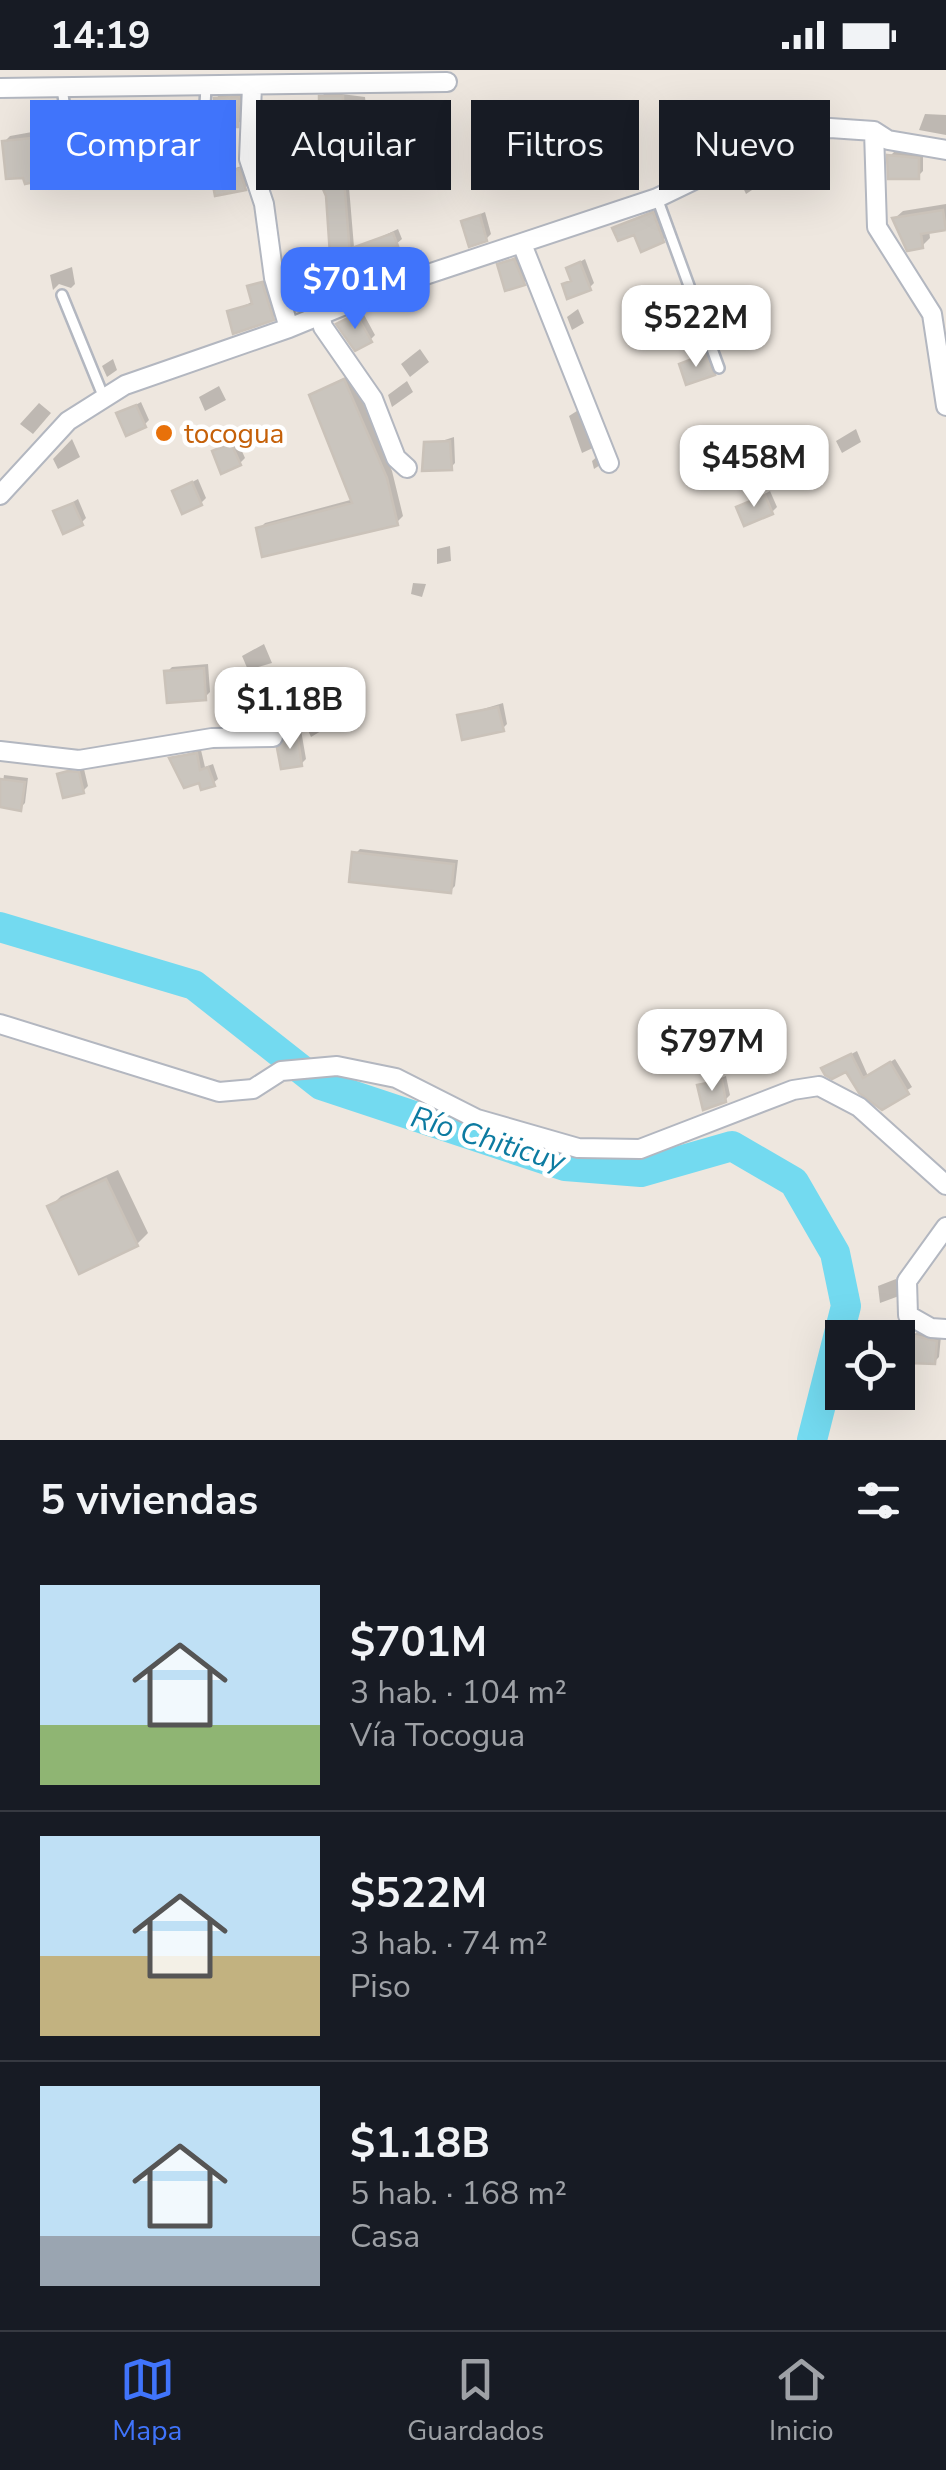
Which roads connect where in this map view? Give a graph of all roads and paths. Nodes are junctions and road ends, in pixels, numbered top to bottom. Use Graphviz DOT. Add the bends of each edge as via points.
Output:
graph roads {
  1 [pos="452,76"];
  2 [pos="206,86"];
  3 [pos="252,86"];
  4 [pos="0,88"];
  5 [pos="62,89"];
  6 [pos="64,100"];
  7 [pos="205,100"];
  8 [pos="874,131"];
  9 [pos="946,150"];
  10 [pos="657,198"];
  11 [pos="522,244"];
  12 [pos="62,295"];
  13 [pos="320,316"];
  14 [pos="289,328"];
  15 [pos="720,368"];
  16 [pos="104,398"];
  17 [pos="946,406"];
  18 [pos="609,463"];
  19 [pos="407,468"];
  20 [pos="0,494"];
  21 [pos="252,679"];
  22 [pos="264,736"];
  23 [pos="0,751"];
  24 [pos="0,1024"];
  25 [pos="946,1185"];
  26 [pos="946,1227"];
  27 [pos="946,1329"];
  1 -- 3 [label="street"];
  2 -- 3 [label="street"];
  2 -- 5 [label="street"];
  2 -- 7 [label="lane"];
  3 -- 14 [label="street" via="249,159"];
  4 -- 5 [label="street"];
  5 -- 6 [label="lane"];
  8 -- 9 [label="street" via="888,140"];
  8 -- 10 [label="street" via="830,128 783,138"];
  8 -- 17 [label="street" via="877,228 932,314"];
  10 -- 11 [label="street"];
  10 -- 15 [label="lane"];
  11 -- 13 [label="street"];
  11 -- 18 [label="street"];
  12 -- 16 [label="lane"];
  13 -- 14 [label="street"];
  13 -- 19 [label="street"];
  14 -- 16 [label="street"];
  16 -- 20 [label="street" via="68,421"];
  21 -- 22 [label="lane"];
  22 -- 23 [label="street" via="78,760"];
  24 -- 25 [label="street" via="219,1092 253,1090 288,1070 318,1067 396,1078 477,1119 578,1148 640,1149 819,1086 859,1107"];
  26 -- 27 [label="street" via="906,1281 908,1315"];
}
